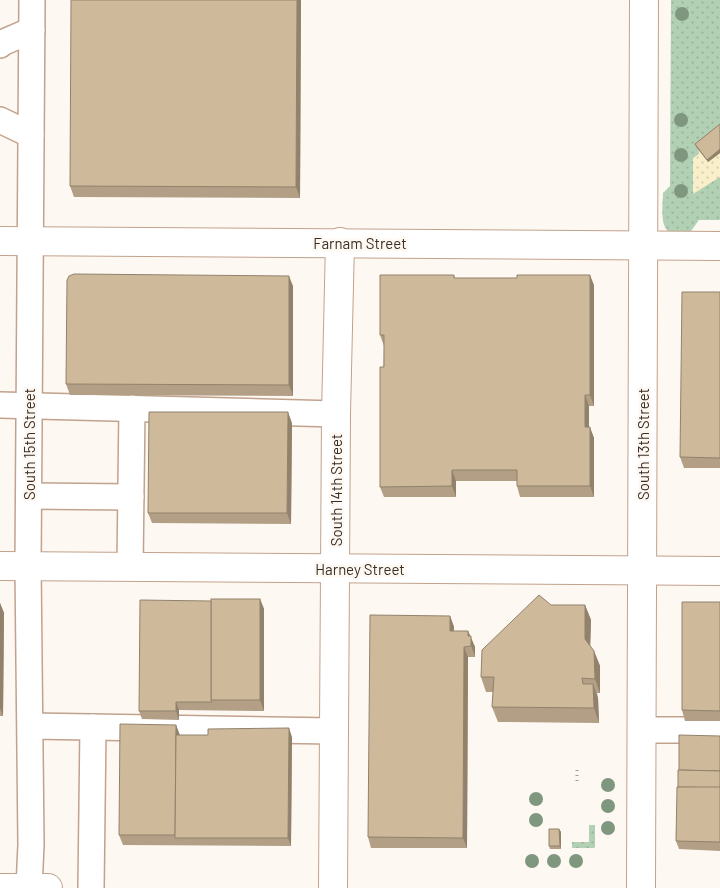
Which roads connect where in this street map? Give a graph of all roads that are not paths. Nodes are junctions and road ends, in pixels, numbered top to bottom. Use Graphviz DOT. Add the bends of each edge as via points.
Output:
graph roads {
  1 [pos="32,0"];
  2 [pos="644,0"];
  3 [pos="32,30"];
  4 [pos="0,46"];
  5 [pos="0,120"];
  6 [pos="31,135"];
  7 [pos="0,241"];
  8 [pos="30,241"];
  9 [pos="340,242"];
  10 [pos="644,245"];
  11 [pos="720,246"];
  12 [pos="0,405"];
  13 [pos="29,405"];
  14 [pos="132,408"];
  15 [pos="336,414"];
  16 [pos="29,496"];
  17 [pos="131,497"];
  18 [pos="0,566"];
  19 [pos="28,566"];
  20 [pos="130,567"];
  21 [pos="335,568"];
  22 [pos="643,570"];
  23 [pos="720,571"];
  24 [pos="31,726"];
  25 [pos="93,727"];
  26 [pos="642,730"];
  27 [pos="720,730"];
  28 [pos="334,731"];
  29 [pos="0,888"];
  30 [pos="29,888"];
  31 [pos="48,888"];
  32 [pos="91,888"];
  33 [pos="333,888"];
  34 [pos="641,888"];
  1 -- 3 [label="street, South 15th Street"];
  2 -- 10 [label="main road, South 13th Street"];
  3 -- 4 [label="street"];
  3 -- 6 [label="street, South 15th Street"];
  5 -- 6 [label="street"];
  6 -- 8 [label="street, South 15th Street"];
  7 -- 8 [label="main road, Farnam Street"];
  8 -- 9 [label="main road, Farnam Street"];
  8 -- 13 [label="street, South 15th Street"];
  9 -- 10 [label="main road, Farnam Street"];
  9 -- 15 [label="main road, South 14th Street"];
  10 -- 11 [label="main road, Farnam Street"];
  10 -- 22 [label="main road, South 13th Street"];
  12 -- 13 [label="street"];
  13 -- 14 [label="street"];
  13 -- 16 [label="street, South 15th Street"];
  14 -- 15 [label="street"];
  14 -- 17 [label="street"];
  15 -- 21 [label="main road, South 14th Street"];
  16 -- 17 [label="street"];
  16 -- 19 [label="street, South 15th Street"];
  17 -- 20 [label="street"];
  18 -- 19 [label="main road, Harney Street"];
  19 -- 20 [label="main road, Harney Street"];
  19 -- 24 [label="street, South 15th Street"];
  20 -- 21 [label="main road, Harney Street"];
  21 -- 22 [label="main road, Harney Street"];
  21 -- 28 [label="main road, South 14th Street"];
  22 -- 23 [label="main road, Harney Street"];
  22 -- 26 [label="main road, South 13th Street"];
  24 -- 25 [label="street"];
  24 -- 30 [label="street, South 15th Street"];
  25 -- 28 [label="street"];
  25 -- 32 [label="street"];
  26 -- 27 [label="street"];
  26 -- 34 [label="main road, South 13th Street"];
  28 -- 33 [label="main road, South 14th Street"];
  29 -- 30 [label="main road"];
  30 -- 31 [label="main road"];
}
